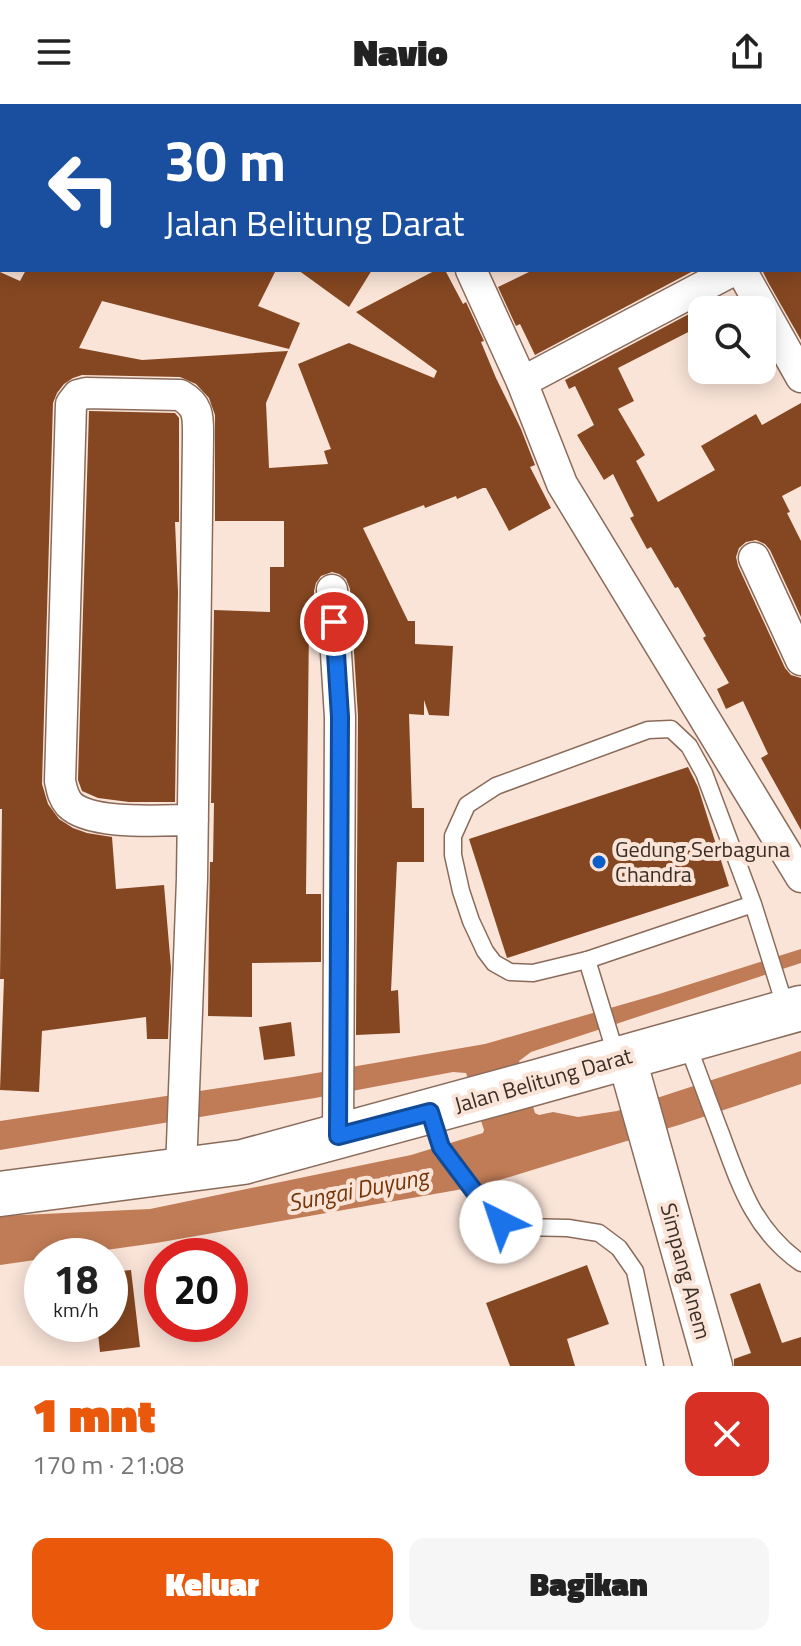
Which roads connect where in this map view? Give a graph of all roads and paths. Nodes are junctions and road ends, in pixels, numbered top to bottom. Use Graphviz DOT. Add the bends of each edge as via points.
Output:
graph roads {
  1 [pos="472,272"];
  2 [pos="730,272"];
  3 [pos="742,272"];
  4 [pos="801,377"];
  5 [pos="522,382"];
  6 [pos="754,558"];
  7 [pos="332,590"];
  8 [pos="801,660"];
  9 [pos="193,820"];
  10 [pos="801,877"];
  11 [pos="753,904"];
  12 [pos="587,960"];
  13 [pos="794,1010"];
  14 [pos="686,1040"];
  15 [pos="627,1071"];
  16 [pos="440,1122"];
  17 [pos="338,1136"];
  18 [pos="181,1170"];
  19 [pos="0,1194"];
  20 [pos="801,1263"];
  21 [pos="655,1366"];
  22 [pos="713,1366"];
  1 -- 5 [label="street"];
  2 -- 5 [label="street"];
  3 -- 4 [label="street"];
  5 -- 10 [label="street" via="562,484"];
  6 -- 8 [label="street"];
  7 -- 17 [label="street" via="340,717"];
  9 -- 9 [label="street" via="93,816 77,810 62,794 71,404 78,395 180,395 198,414"];
  9 -- 18 [label="street"];
  11 -- 12 [label="lane"];
  11 -- 12 [label="lane" via="689,746 671,729 648,730 496,786 467,805 453,836 461,891 494,963 510,972 533,973"];
  11 -- 13 [label="lane"];
  12 -- 15 [label="lane"];
  13 -- 14 [label="main road, Jalan Belitung Darat"];
  14 -- 15 [label="main road, Jalan Belitung Darat"];
  14 -- 20 [label="lane" via="742,1192 766,1232"];
  15 -- 16 [label="main road, Jalan Belitung Darat" via="537,1082"];
  15 -- 22 [label="street, Simpang Anem"];
  16 -- 17 [label="main road, Jalan Belitung Darat"];
  16 -- 21 [label="lane" via="467,1182 501,1222 599,1233 619,1248 635,1271"];
  17 -- 18 [label="main road, Jalan Belitung Darat" via="243,1162"];
  18 -- 19 [label="main road, Jalan Belitung Darat"];
}
